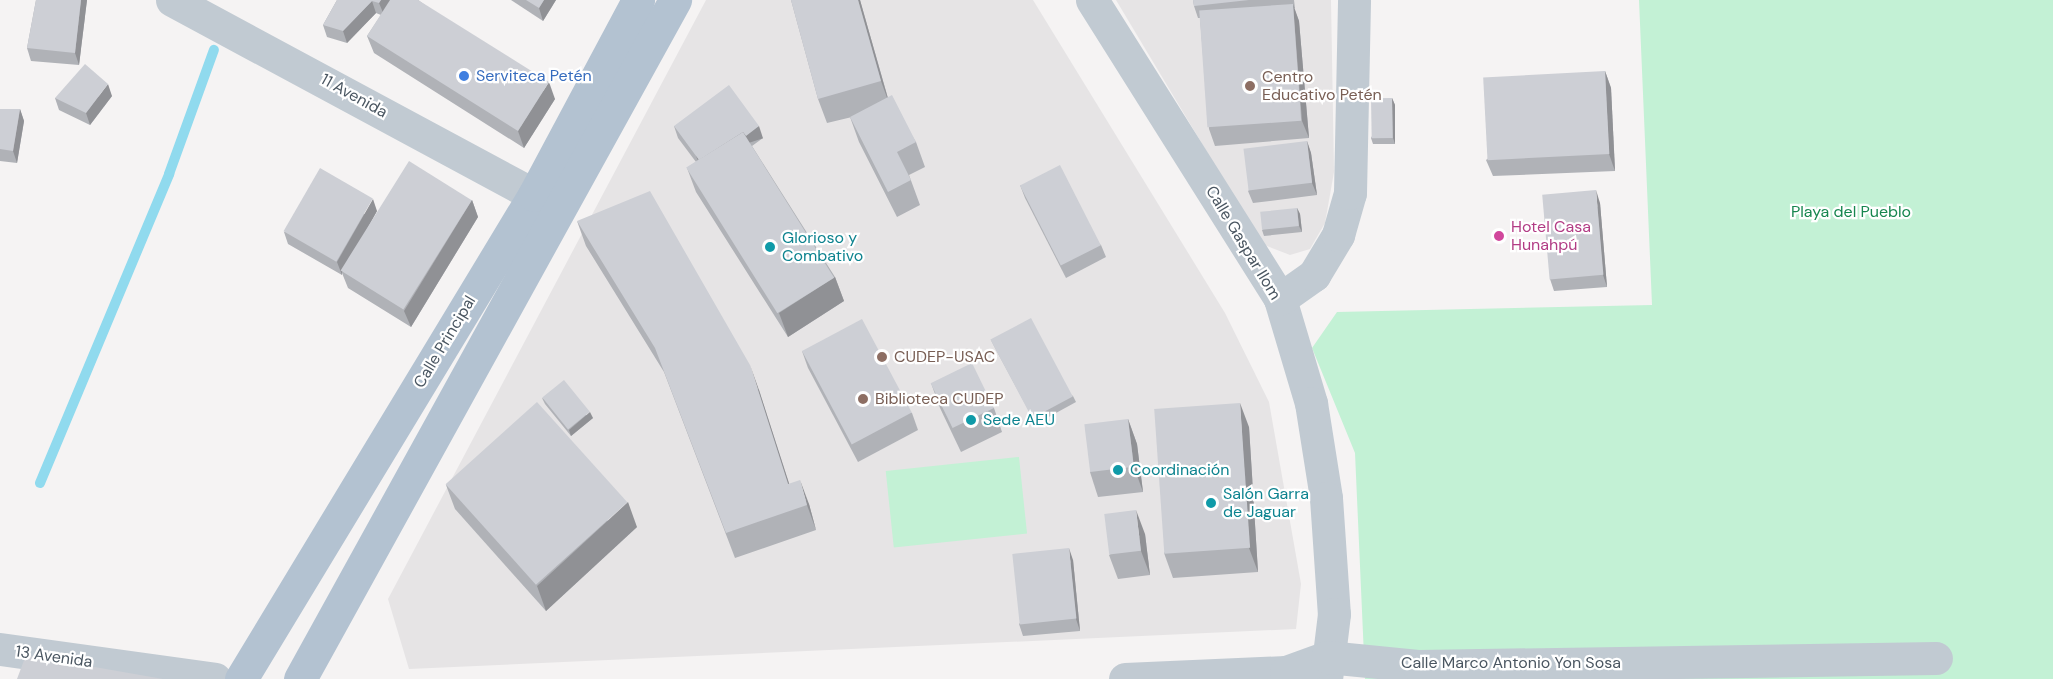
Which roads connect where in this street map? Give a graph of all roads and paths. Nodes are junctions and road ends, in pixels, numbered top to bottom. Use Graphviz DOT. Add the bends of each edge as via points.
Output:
graph roads {
  1 [pos="172,0"];
  2 [pos="638,0"];
  3 [pos="675,0"];
  4 [pos="1092,0"];
  5 [pos="1354,0"];
  6 [pos="534,195"];
  7 [pos="1280,300"];
  8 [pos="0,649"];
  9 [pos="1936,658"];
  10 [pos="1329,672"];
  11 [pos="214,679"];
  12 [pos="242,679"];
  13 [pos="300,679"];
  14 [pos="1125,679"];
  1 -- 6 [label="street, 11 Avenida"];
  2 -- 6 [label="main road, Calle Principal"];
  3 -- 13 [label="main road, Calle Principal"];
  4 -- 7 [label="street, Calle Gaspar Ilom"];
  5 -- 7 [label="street" via="1350,193 1338,235 1314,275"];
  6 -- 12 [label="main road, Calle Principal"];
  7 -- 10 [label="street, Calle Gaspar Ilom" via="1311,403 1326,498 1334,614"];
  8 -- 11 [label="street, 13 Avenida"];
  9 -- 10 [label="street, Calle Marco Antonio Yon Sosa" via="1418,666"];
  10 -- 14 [label="street, Calle Marco Antonio Yon Sosa"];
}
